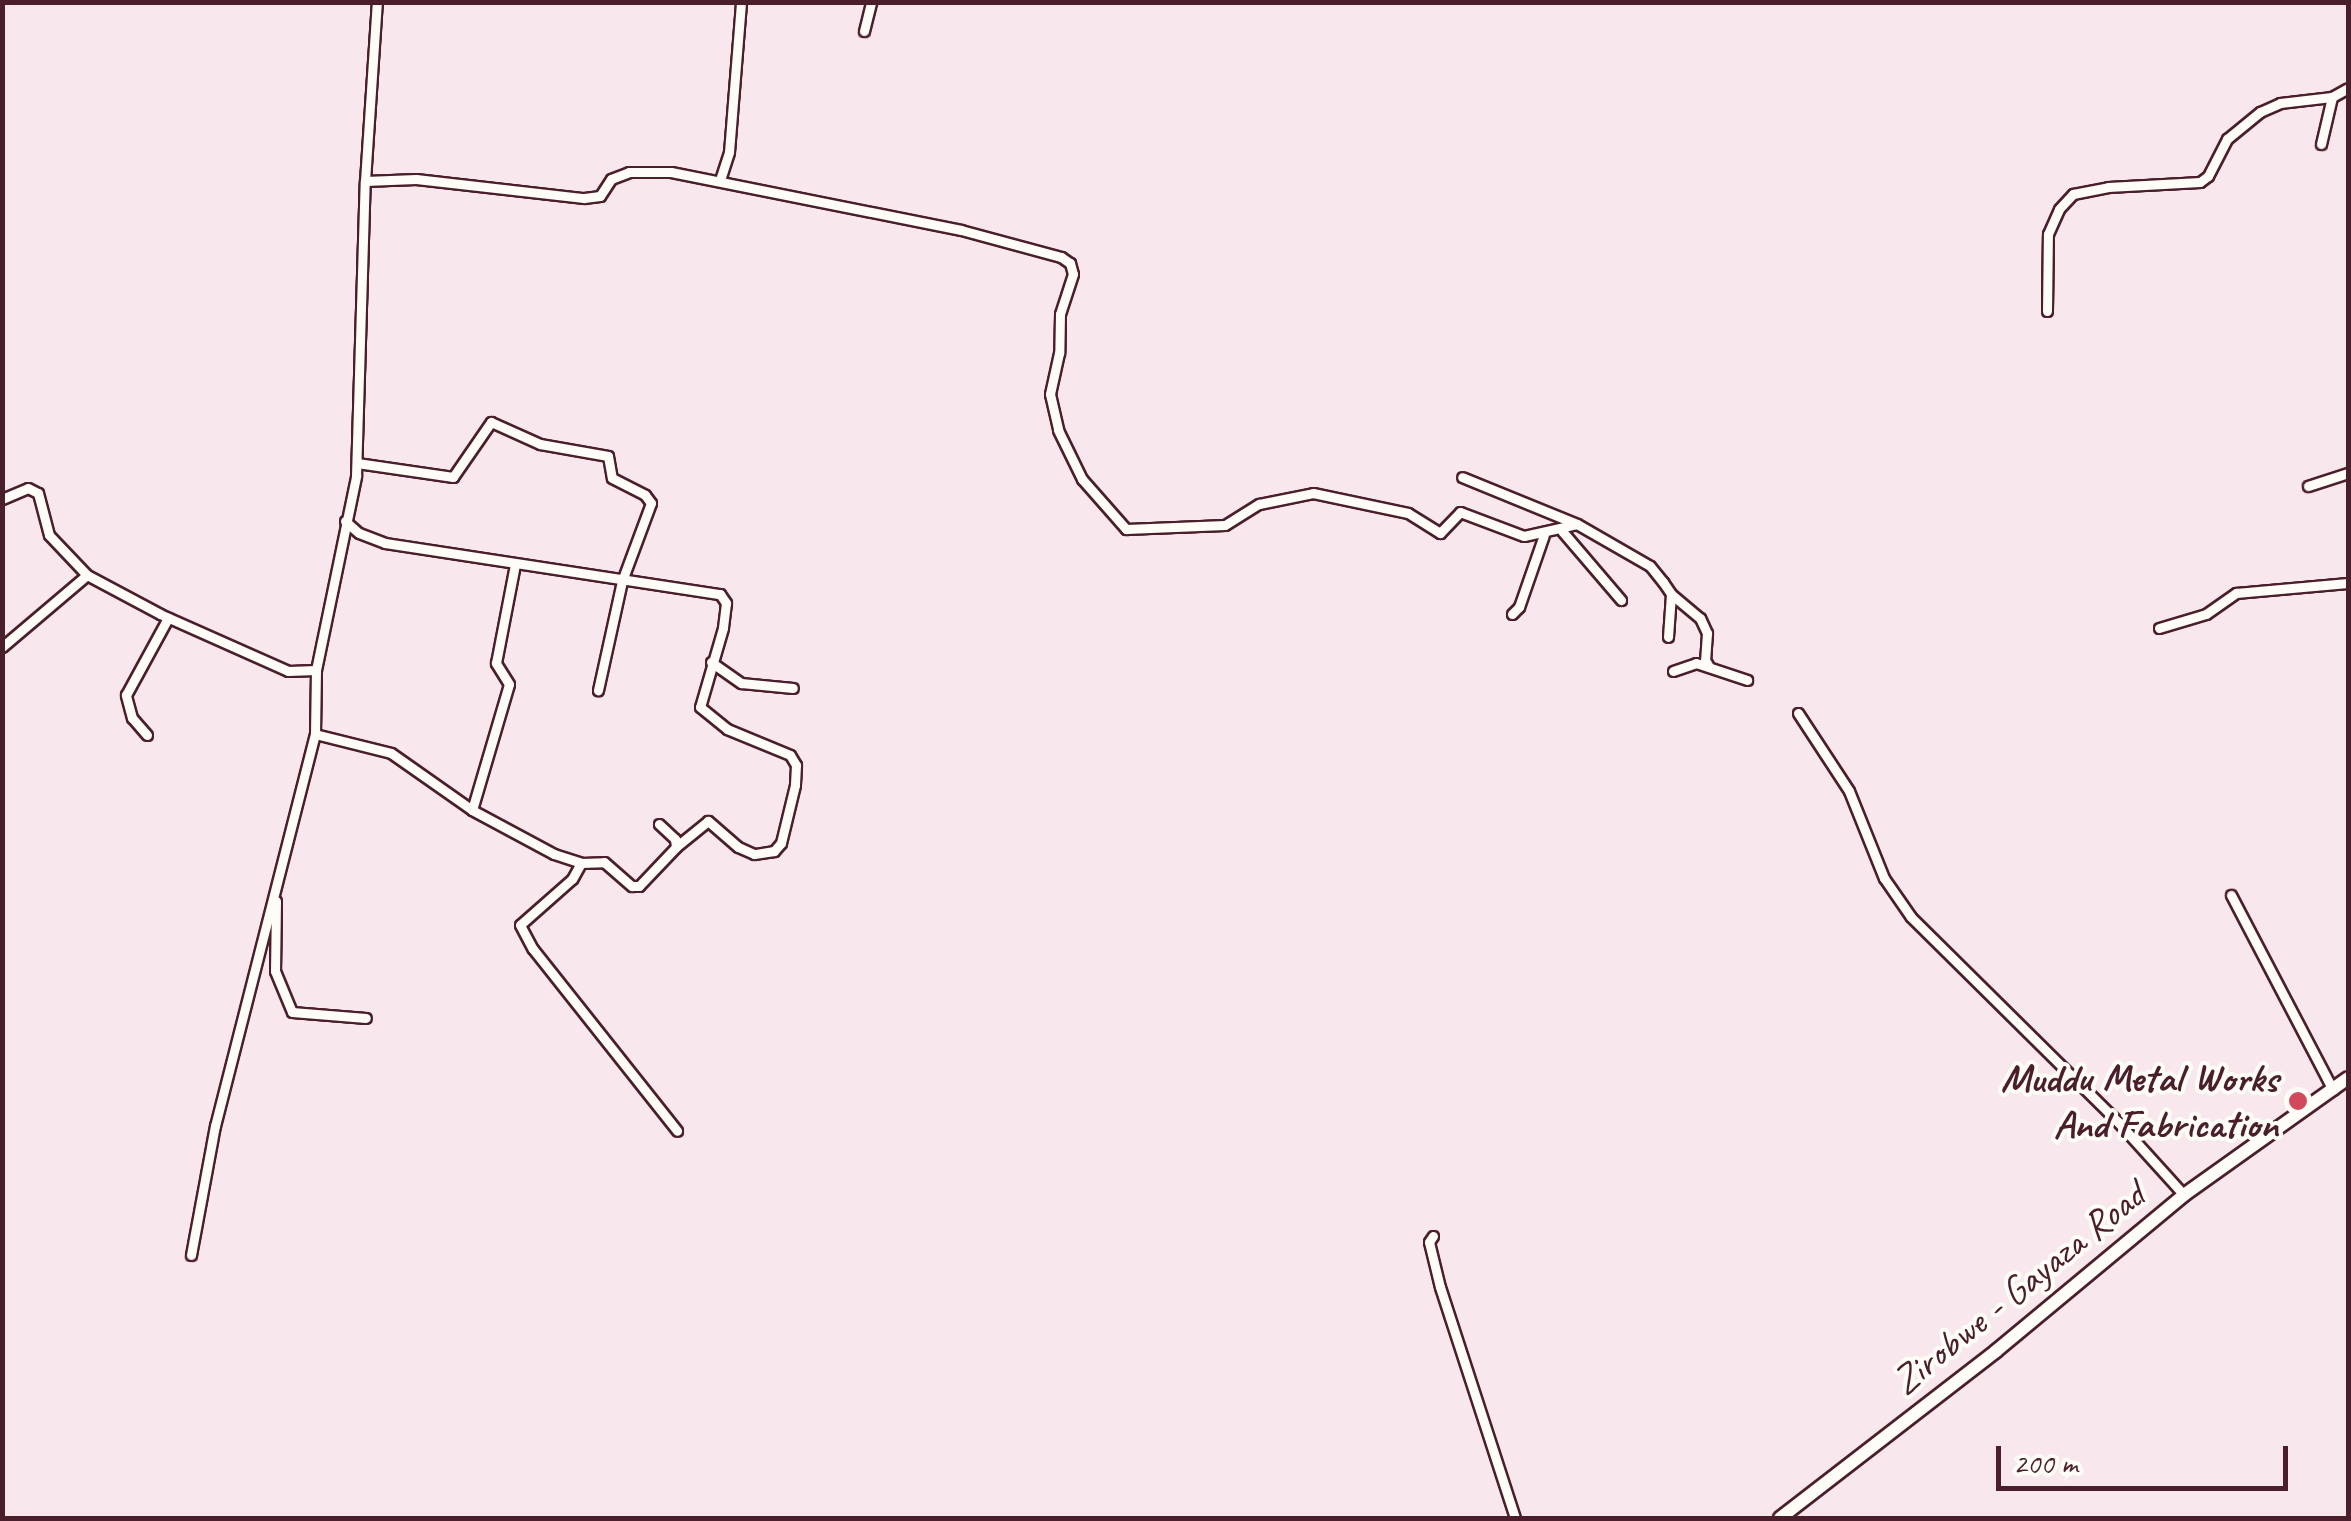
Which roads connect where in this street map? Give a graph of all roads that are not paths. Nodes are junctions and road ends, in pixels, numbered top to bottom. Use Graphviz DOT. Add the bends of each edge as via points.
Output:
graph roads {
  1 [pos="377,2"];
  2 [pos="741,2"];
  3 [pos="870,2"];
  4 [pos="864,31"];
  5 [pos="2348,88"];
  6 [pos="2332,96"];
  7 [pos="2321,144"];
  8 [pos="720,180"];
  9 [pos="365,182"];
  10 [pos="2048,311"];
  11 [pos="357,464"];
  12 [pos="2348,474"];
  13 [pos="1462,476"];
  14 [pos="2308,486"];
  15 [pos="2,499"];
  16 [pos="345,521"];
  17 [pos="1577,524"];
  18 [pos="1562,531"];
  19 [pos="1544,535"];
  20 [pos="515,564"];
  21 [pos="87,575"];
  22 [pos="622,581"];
  23 [pos="2348,582"];
  24 [pos="1671,594"];
  25 [pos="1621,600"];
  26 [pos="1512,614"];
  27 [pos="168,618"];
  28 [pos="2159,628"];
  29 [pos="1668,637"];
  30 [pos="2,647"];
  31 [pos="711,662"];
  32 [pos="1708,665"];
  33 [pos="316,670"];
  34 [pos="1673,671"];
  35 [pos="1747,680"];
  36 [pos="792,688"];
  37 [pos="598,690"];
  38 [pos="1798,713"];
  39 [pos="316,734"];
  40 [pos="148,735"];
  41 [pos="472,810"];
  42 [pos="659,824"];
  43 [pos="676,847"];
  44 [pos="581,863"];
  45 [pos="2231,895"];
  46 [pos="275,898"];
  47 [pos="366,1018"];
  48 [pos="2348,1078"];
  49 [pos="2333,1090"];
  50 [pos="677,1131"];
  51 [pos="2184,1195"];
  52 [pos="1433,1236"];
  53 [pos="192,1255"];
  54 [pos="1515,1518"];
  55 [pos="1780,1518"];
  1 -- 9 [label="street"];
  2 -- 8 [label="street" via="730,152"];
  3 -- 4 [label="street"];
  5 -- 6 [label="street"];
  6 -- 7 [label="street"];
  6 -- 10 [label="street" via="2280,102 2244,123 2200,182 2073,194 2048,234"];
  8 -- 9 [label="street" via="628,172 610,180 600,196 584,198 416,179"];
  8 -- 19 [label="street" via="961,230 1070,263 1050,394 1058,430 1082,479 1126,529 1225,525 1259,504 1313,494 1408,513 1440,533 1460,512 1524,536"];
  9 -- 11 [label="street"];
  11 -- 16 [label="street"];
  11 -- 22 [label="street" via="453,478 492,422 540,444 608,456 612,478 650,503"];
  12 -- 14 [label="street"];
  13 -- 17 [label="street"];
  15 -- 21 [label="street" via="28,488 38,493 49,536"];
  16 -- 20 [label="street" via="385,543"];
  16 -- 33 [label="street"];
  17 -- 18 [label="street"];
  17 -- 24 [label="street" via="1650,566"];
  18 -- 19 [label="street"];
  18 -- 25 [label="street"];
  19 -- 26 [label="street"];
  20 -- 22 [label="street"];
  20 -- 41 [label="street" via="496,663 509,684"];
  21 -- 27 [label="street"];
  21 -- 30 [label="street"];
  22 -- 31 [label="street" via="720,594 726,603 723,628"];
  22 -- 37 [label="street"];
  23 -- 28 [label="street" via="2236,592 2206,614"];
  24 -- 29 [label="street"];
  24 -- 32 [label="street" via="1700,618"];
  27 -- 33 [label="street" via="288,671"];
  27 -- 40 [label="street" via="126,695 132,718"];
  31 -- 36 [label="street" via="741,683"];
  31 -- 43 [label="street" via="700,707 727,728 790,754 794,785 774,850 754,854 738,847 708,821"];
  32 -- 34 [label="street"];
  32 -- 35 [label="street"];
  33 -- 39 [label="street"];
  38 -- 51 [label="street" via="1849,791 1884,878 1911,917"];
  39 -- 41 [label="street" via="391,753"];
  39 -- 46 [label="street"];
  41 -- 44 [label="street"];
  42 -- 43 [label="street"];
  43 -- 44 [label="street" via="639,886 604,862"];
  44 -- 50 [label="street" via="520,924"];
  45 -- 49 [label="street"];
  46 -- 47 [label="street" via="275,970 292,1012"];
  46 -- 53 [label="street" via="215,1126"];
  48 -- 49 [label="street, Zirobwe - Gayaza Road"];
  49 -- 51 [label="street, Zirobwe - Gayaza Road"];
  51 -- 55 [label="street, Zirobwe - Gayaza Road"];
  52 -- 54 [label="street" via="1440,1287"];
}
